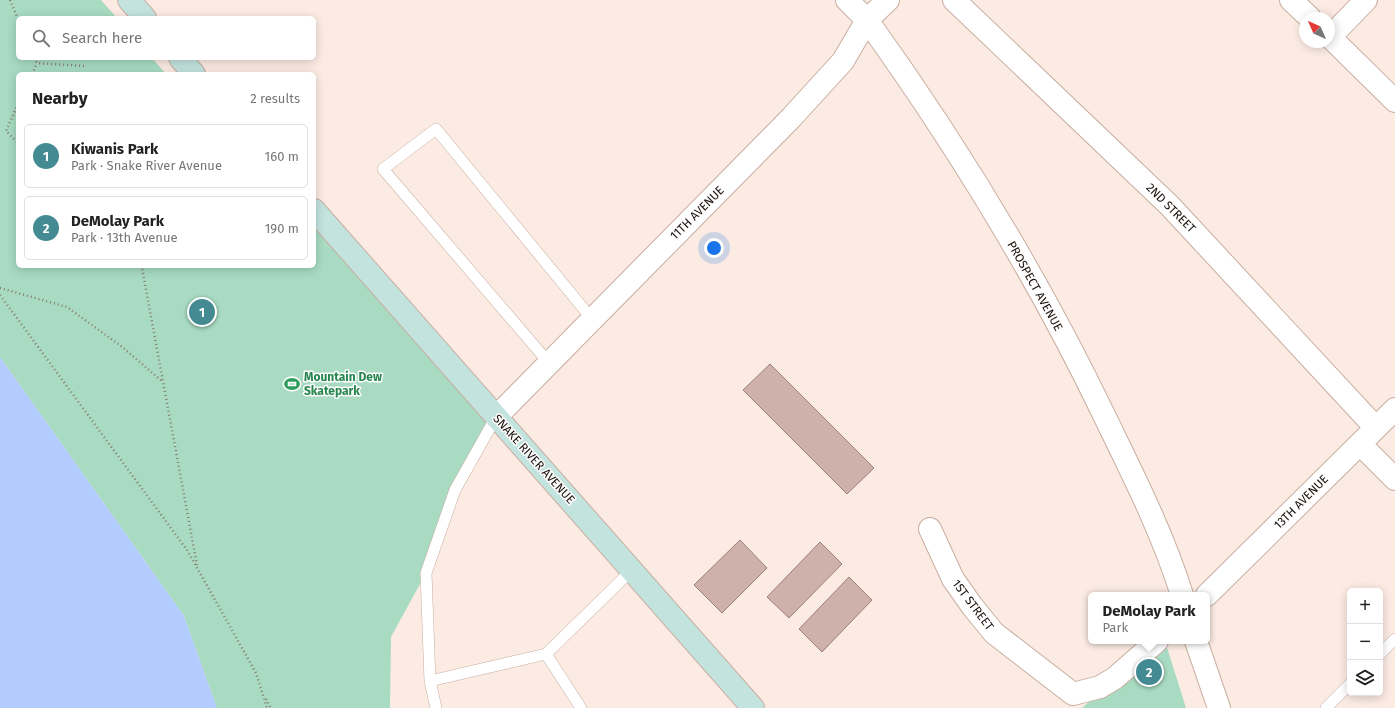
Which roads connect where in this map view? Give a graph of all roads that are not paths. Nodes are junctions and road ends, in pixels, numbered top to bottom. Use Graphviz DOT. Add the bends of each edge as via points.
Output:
graph roads {
  1 [pos="129,0"];
  2 [pos="847,0"];
  3 [pos="888,0"];
  4 [pos="954,0"];
  5 [pos="1291,0"];
  6 [pos="1366,0"];
  7 [pos="1304,12"];
  8 [pos="143,16"];
  9 [pos="867,20"];
  10 [pos="1335,30"];
  11 [pos="1335,42"];
  12 [pos="182,60"];
  13 [pos="192,72"];
  14 [pos="1395,101"];
  15 [pos="316,212"];
  16 [pos="592,319"];
  17 [pos="549,363"];
  18 [pos="1395,409"];
  19 [pos="496,417"];
  20 [pos="1376,428"];
  21 [pos="1360,444"];
  22 [pos="1395,479"];
  23 [pos="930,529"];
  24 [pos="632,570"];
  25 [pos="1181,592"];
  26 [pos="1210,593"];
  27 [pos="1395,639"];
  28 [pos="1154,644"];
  29 [pos="1197,644"];
  30 [pos="1383,651"];
  31 [pos="546,654"];
  32 [pos="430,681"];
  33 [pos="1347,687"];
  34 [pos="751,707"];
  35 [pos="436,708"];
  36 [pos="581,708"];
  37 [pos="1219,708"];
  38 [pos="1326,708"];
  1 -- 8 [label="main road"];
  2 -- 9 [label="street, PROSPECT AVENUE"];
  3 -- 9 [label="street, 11TH AVENUE"];
  4 -- 20 [label="street, 2ND STREET" via="1170,206"];
  5 -- 7 [label="street"];
  6 -- 10 [label="street"];
  9 -- 16 [label="street, 11TH AVENUE" via="843,60 801,106"];
  9 -- 25 [label="street, PROSPECT AVENUE" via="897,61 985,197 1087,377 1170,555"];
  11 -- 14 [label="street"];
  12 -- 13 [label="main road"];
  15 -- 19 [label="main road, SNAKE RIVER AVENUE"];
  16 -- 17 [label="street, 11TH AVENUE"];
  16 -- 17 [label="lane" via="436,129 383,169"];
  17 -- 19 [label="street, 11TH AVENUE"];
  18 -- 20 [label="street, 13TH AVENUE"];
  19 -- 24 [label="main road, SNAKE RIVER AVENUE"];
  19 -- 32 [label="lane" via="455,490 426,573"];
  20 -- 21 [label="street, 13TH AVENUE"];
  21 -- 22 [label="street"];
  21 -- 26 [label="street, 13TH AVENUE"];
  23 -- 28 [label="street, 1ST STREET" via="953,579 994,633 1073,694 1100,687 1115,678"];
  24 -- 31 [label="lane"];
  24 -- 34 [label="main road, SNAKE RIVER AVENUE"];
  27 -- 30 [label="lane"];
  29 -- 37 [label="street"];
  31 -- 32 [label="lane"];
  31 -- 36 [label="lane"];
  32 -- 35 [label="lane"];
  33 -- 38 [label="lane"];
}
